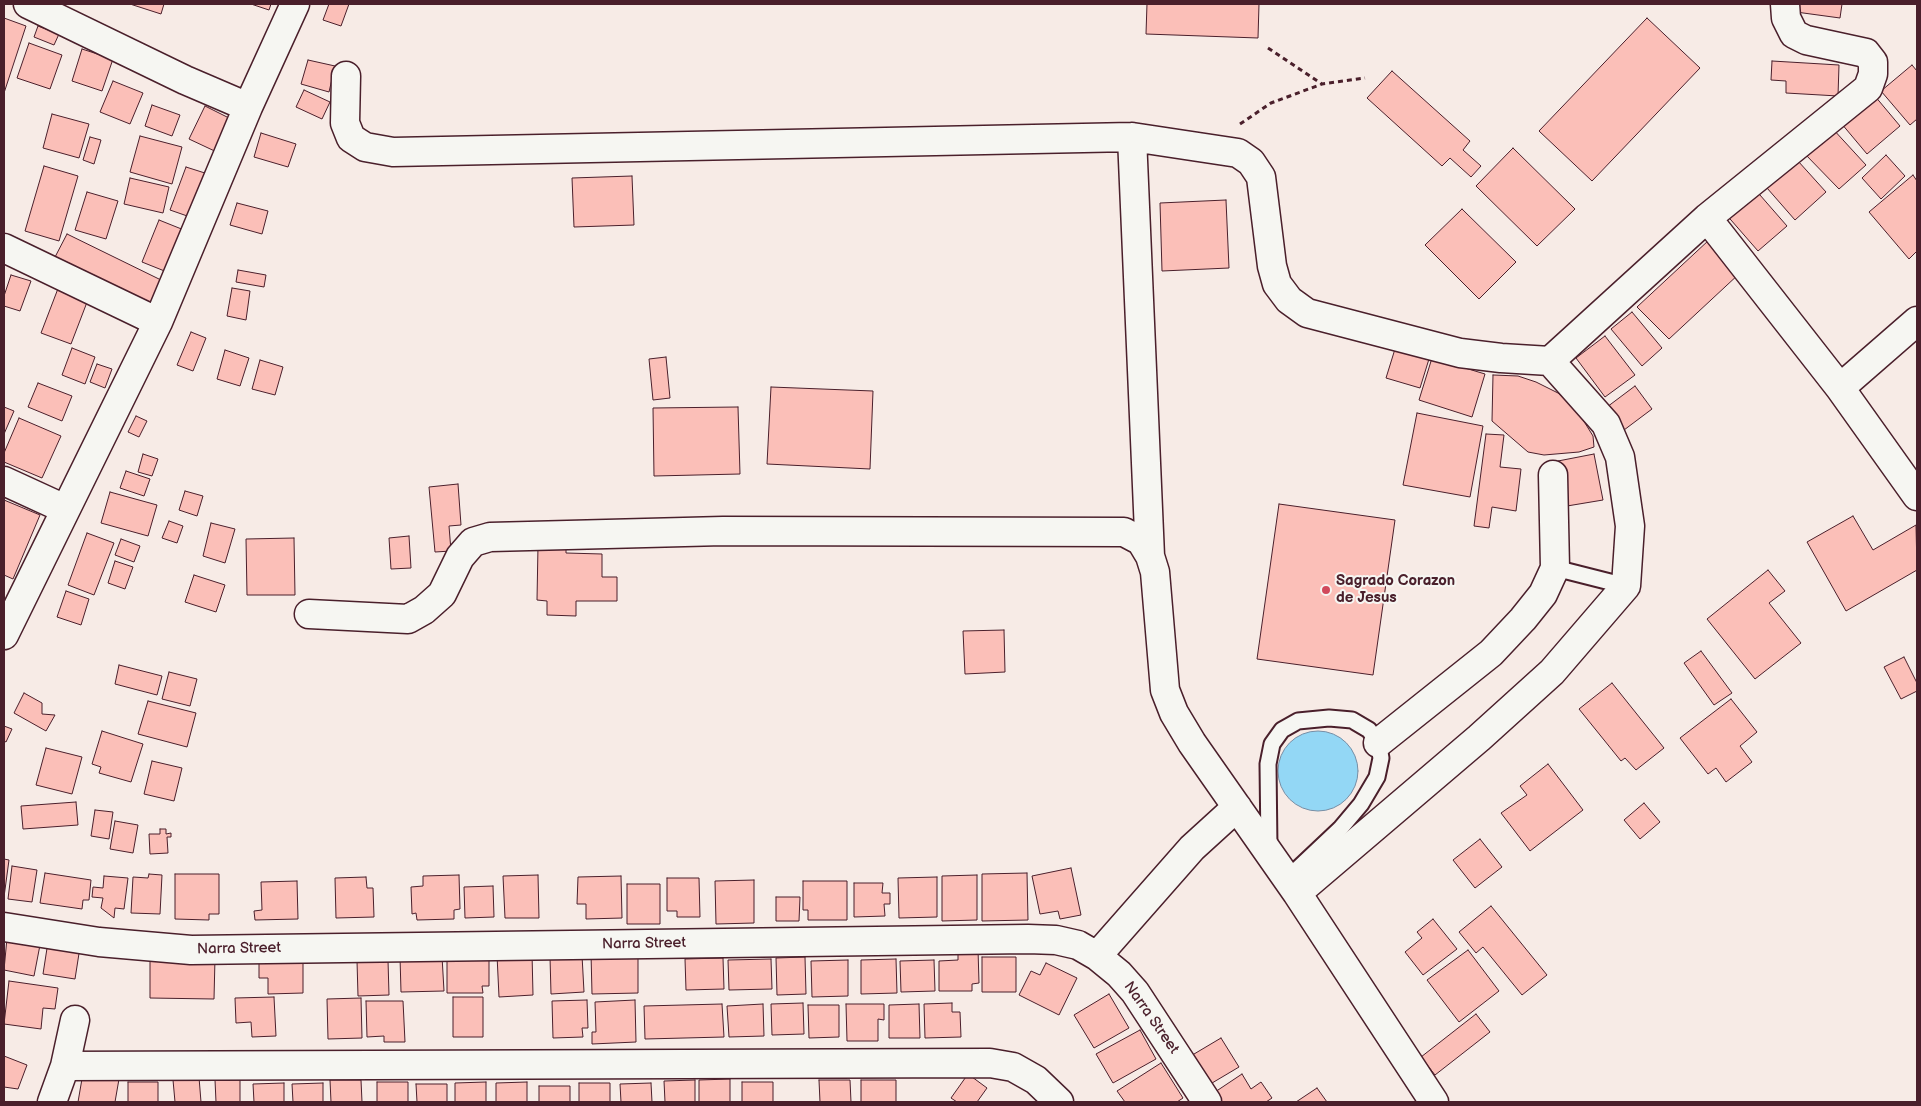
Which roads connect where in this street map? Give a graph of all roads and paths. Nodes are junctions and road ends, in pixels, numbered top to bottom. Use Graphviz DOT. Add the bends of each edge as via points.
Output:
graph roads {
  1 [pos="28,4"];
  2 [pos="295,4"];
  3 [pos="1785,4"];
  4 [pos="1268,48"];
  5 [pos="346,76"];
  6 [pos="1365,78"];
  7 [pos="1322,84"];
  8 [pos="248,107"];
  9 [pos="1132,137"];
  10 [pos="1206,146"];
  11 [pos="1707,218"];
  12 [pos="4,248"];
  13 [pos="158,322"];
  14 [pos="1917,322"];
  15 [pos="1550,361"];
  16 [pos="1840,388"];
  17 [pos="1553,475"];
  18 [pos="4,481"];
  19 [pos="1917,496"];
  20 [pos="65,509"];
  21 [pos="1150,556"];
  22 [pos="1555,568"];
  23 [pos="1626,586"];
  24 [pos="308,614"];
  25 [pos="4,634"];
  26 [pos="1378,743"];
  27 [pos="1237,807"];
  28 [pos="1269,854"];
  29 [pos="1292,886"];
  30 [pos="4,927"];
  31 [pos="1098,956"];
  32 [pos="75,1020"];
  33 [pos="65,1066"];
  34 [pos="52,1102"];
  35 [pos="1059,1102"];
  36 [pos="1207,1102"];
  37 [pos="1434,1102"];
  1 -- 8 [label="street"];
  2 -- 8 [label="street"];
  3 -- 11 [label="street" via="1786,18 1794,34 1806,40 1866,53 1873,62 1868,88"];
  4 -- 7 [label="path"];
  5 -- 9 [label="street" via="345,124 351,138 365,147 393,152"];
  6 -- 7 [label="path"];
  7 -- 10 [label="path" via="1270,103"];
  8 -- 13 [label="street"];
  9 -- 10 [label="street"];
  9 -- 21 [label="street"];
  10 -- 15 [label="street" via="1238,153 1251,162 1261,177 1277,284 1289,300 1307,313 1460,353"];
  11 -- 15 [label="street"];
  11 -- 16 [label="street"];
  12 -- 13 [label="street"];
  13 -- 20 [label="street"];
  14 -- 16 [label="street"];
  15 -- 23 [label="street" via="1606,424 1620,457 1630,526"];
  16 -- 19 [label="street"];
  17 -- 22 [label="street"];
  18 -- 20 [label="street"];
  20 -- 25 [label="street"];
  21 -- 24 [label="street" via="1141,541 1124,532 723,531 490,537 473,542 460,557 442,594 408,619"];
  21 -- 27 [label="street" via="1165,690 1192,743"];
  22 -- 23 [label="lane"];
  22 -- 26 [label="street" via="1543,594 1524,620 1491,653"];
  23 -- 29 [label="street" via="1552,672 1479,738"];
  26 -- 28 [label="lane" via="1369,730 1352,720 1328,718 1298,722 1282,730 1272,744 1268,764"];
  26 -- 29 [label="lane" via="1381,758 1376,777 1361,804"];
  27 -- 28 [label="street"];
  27 -- 31 [label="street" via="1192,848"];
  28 -- 29 [label="street"];
  29 -- 37 [label="street"];
  30 -- 31 [label="street, Narra Street" via="99,942 191,950 1028,939 1078,945"];
  31 -- 36 [label="street, Narra Street" via="1135,992"];
  32 -- 33 [label="street"];
  33 -- 34 [label="street"];
  33 -- 35 [label="street" via="990,1063 1013,1067 1036,1080"];
}
